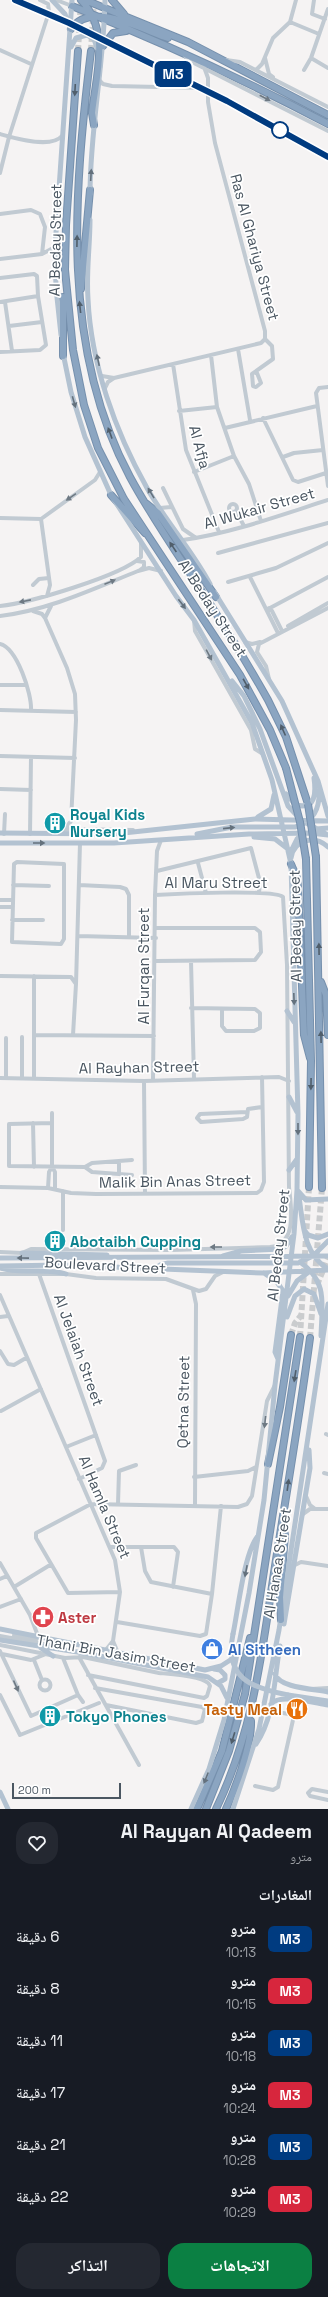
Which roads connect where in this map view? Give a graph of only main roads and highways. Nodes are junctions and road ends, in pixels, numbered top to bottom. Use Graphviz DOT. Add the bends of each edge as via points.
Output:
graph roads {
  1 [pos="52,0"];
  2 [pos="83,0"];
  3 [pos="105,0"];
  4 [pos="112,0"];
  5 [pos="73,2"];
  6 [pos="94,14"];
  7 [pos="105,14"];
  8 [pos="132,19"];
  9 [pos="71,29"];
  10 [pos="131,32"];
  11 [pos="69,38"];
  12 [pos="103,46"];
  13 [pos="200,48"];
  14 [pos="78,51"];
  15 [pos="91,51"];
  16 [pos="99,55"];
  17 [pos="98,79"];
  18 [pos="64,104"];
  19 [pos="328,115"];
  20 [pos="328,124"];
  21 [pos="94,125"];
  22 [pos="90,190"];
  23 [pos="67,214"];
  24 [pos="79,294"];
  25 [pos="63,356"];
  26 [pos="111,495"];
  27 [pos="145,503"];
  28 [pos="148,534"];
  29 [pos="216,597"];
  30 [pos="227,676"];
  31 [pos="313,770"];
  32 [pos="318,781"];
  33 [pos="273,784"];
  34 [pos="282,790"];
  35 [pos="323,795"];
  36 [pos="328,803"];
  37 [pos="328,816"];
  38 [pos="284,818"];
  39 [pos="255,819"];
  40 [pos="301,820"];
  41 [pos="328,821"];
  42 [pos="309,822"];
  43 [pos="299,826"];
  44 [pos="284,827"];
  45 [pos="328,828"];
  46 [pos="86,829"];
  47 [pos="316,829"];
  48 [pos="79,832"];
  49 [pos="307,833"];
  50 [pos="2,834"];
  51 [pos="232,834"];
  52 [pos="285,834"];
  53 [pos="328,835"];
  54 [pos="191,836"];
  55 [pos="0,843"];
  56 [pos="328,847"];
  57 [pos="288,848"];
  58 [pos="289,856"];
  59 [pos="291,864"];
  60 [pos="292,954"];
  61 [pos="288,965"];
  62 [pos="320,981"];
  63 [pos="287,1011"];
  64 [pos="294,1022"];
  65 [pos="328,1035"];
  66 [pos="311,1061"];
  67 [pos="289,1097"];
  68 [pos="298,1114"];
  69 [pos="298,1158"];
  70 [pos="289,1170"];
  71 [pos="310,1187"];
  72 [pos="322,1188"];
  73 [pos="297,1190"];
  74 [pos="328,1199"];
  75 [pos="303,1226"];
  76 [pos="294,1234"];
  77 [pos="328,1234"];
  78 [pos="328,1241"];
  79 [pos="22,1252"];
  80 [pos="291,1256"];
  81 [pos="313,1256"];
  82 [pos="328,1256"];
  83 [pos="220,1257"];
  84 [pos="0,1258"];
  85 [pos="124,1258"];
  86 [pos="301,1262"];
  87 [pos="290,1263"];
  88 [pos="328,1263"];
  89 [pos="321,1264"];
  90 [pos="0,1267"];
  91 [pos="154,1269"];
  92 [pos="311,1270"];
  93 [pos="328,1270"];
  94 [pos="289,1271"];
  95 [pos="263,1273"];
  96 [pos="66,1274"];
  97 [pos="286,1298"];
  98 [pos="328,1304"];
  99 [pos="325,1316"];
  100 [pos="282,1331"];
  101 [pos="291,1335"];
  102 [pos="300,1337"];
  103 [pos="310,1338"];
  104 [pos="278,1360"];
  105 [pos="308,1446"];
  106 [pos="268,1464"];
  107 [pos="282,1526"];
  108 [pos="259,1535"];
  109 [pos="281,1620"];
  110 [pos="0,1629"];
  111 [pos="254,1634"];
  112 [pos="0,1640"];
  113 [pos="39,1647"];
  114 [pos="53,1656"];
  115 [pos="236,1656"];
  116 [pos="159,1667"];
  117 [pos="213,1669"];
  118 [pos="150,1671"];
  119 [pos="274,1673"];
  120 [pos="218,1683"];
  121 [pos="285,1684"];
  122 [pos="328,1692"];
  123 [pos="283,1698"];
  124 [pos="328,1701"];
  125 [pos="228,1703"];
  126 [pos="271,1704"];
  127 [pos="328,1705"];
  128 [pos="251,1715"];
  129 [pos="253,1748"];
  130 [pos="0,1792"];
  131 [pos="8,1809"];
  132 [pos="191,1809"];
  133 [pos="197,1809"];
  134 [pos="206,1809"];
  135 [pos="216,1809"];
  136 [pos="226,1809"];
  137 [pos="234,1809"];
  1 -- 11 [label="main road" via="68,19"];
  2 -- 5 [label="main road"];
  2 -- 6 [label="highway"];
  2 -- 7 [label="highway"];
  3 -- 7 [label="main road"];
  4 -- 8 [label="highway" via="118,9"];
  5 -- 6 [label="highway"];
  5 -- 9 [label="main road, Al Beday Street"];
  6 -- 7 [label="highway"];
  6 -- 9 [label="highway" via="79,18"];
  6 -- 16 [label="highway" via="99,33"];
  7 -- 8 [label="highway"];
  7 -- 10 [label="highway"];
  7 -- 12 [label="main road"];
  7 -- 13 [label="highway"];
  8 -- 13 [label="highway"];
  9 -- 11 [label="main road, Al Beday Street"];
  10 -- 12 [label="highway" via="114,33"];
  10 -- 20 [label="highway" via="274,95"];
  11 -- 18 [label="main road, Al Beday Street"];
  12 -- 17 [label="main road"];
  13 -- 19 [label="highway"];
  14 -- 23 [label="highway, Al Beday Street, one-way"];
  24 -- 15 [label="highway, Al Beday Street, one-way" via="77,253 80,178"];
  16 -- 17 [label="highway"];
  16 -- 18 [label="main road" via="97,44 90,36 82,35 72,41"];
  17 -- 21 [label="highway" via="92,113"];
  18 -- 25 [label="main road, Al Beday Street" via="55,247"];
  22 -- 21 [label="main road, Al Beday Street, one-way"];
  22 -- 24 [label="highway" via="87,201 82,285"];
  29 -- 22 [label="main road, Al Beday Street, one-way" via="190,550 160,508 133,462 105,388 88,298"];
  23 -- 25 [label="highway" via="61,260"];
  23 -- 28 [label="highway, Al Beday Street" via="66,294 81,394 106,465"];
  27 -- 24 [label="highway, Al Beday Street, one-way" via="120,456 103,412 88,359"];
  25 -- 26 [label="main road, Al Beday Street, one-way" via="89,449"];
  26 -- 28 [label="highway" via="140,529"];
  26 -- 30 [label="main road, Al Beday Street, one-way" via="194,620"];
  27 -- 29 [label="highway" via="158,513"];
  62 -- 27 [label="highway, Al Beday Street, one-way, bridge" via="316,857 311,817 297,767 268,700"];
  28 -- 66 [label="highway, Al Beday Street, one-way, bridge" via="240,674 262,713 286,768 300,822 306,859"];
  29 -- 31 [label="main road, Al Beday Street" via="282,701"];
  30 -- 33 [label="main road, Al Beday Street" via="248,714"];
  30 -- 34 [label="main road" via="244,696 260,729"];
  31 -- 32 [label="main road, Al Beday Street"];
  31 -- 34 [label="main road" via="316,794 312,803 307,806 296,805"];
  32 -- 35 [label="main road, Al Beday Street"];
  32 -- 42 [label="main road" via="319,803"];
  33 -- 38 [label="main road, Al Beday Street"];
  33 -- 39 [label="main road" via="274,799 271,809"];
  34 -- 40 [label="main road" via="291,810"];
  35 -- 36 [label="main road"];
  35 -- 37 [label="main road, Al Beday Street"];
  38 -- 39 [label="main road"];
  38 -- 40 [label="main road"];
  38 -- 43 [label="main road"];
  38 -- 44 [label="main road, Al Beday Street"];
  39 -- 48 [label="main road" via="226,820 145,832"];
  40 -- 42 [label="main road"];
  41 -- 42 [label="main road"];
  42 -- 43 [label="main road"];
  42 -- 47 [label="main road"];
  43 -- 44 [label="main road"];
  43 -- 49 [label="main road"];
  44 -- 52 [label="main road, Al Beday Street"];
  54 -- 44 [label="main road, one-way" via="232,827"];
  45 -- 47 [label="main road"];
  46 -- 48 [label="main road"];
  47 -- 49 [label="main road"];
  47 -- 53 [label="main road"];
  48 -- 50 [label="main road"];
  49 -- 52 [label="main road"];
  49 -- 53 [label="main road"];
  49 -- 56 [label="main road" via="324,841"];
  49 -- 58 [label="main road" via="294,842"];
  51 -- 52 [label="main road"];
  51 -- 54 [label="main road"];
  51 -- 57 [label="main road" via="238,837 275,839"];
  52 -- 57 [label="main road, Al Beday Street"];
  55 -- 54 [label="main road, one-way" via="151,841"];
  56 -- 59 [label="main road" via="315,840 301,843 294,850"];
  57 -- 58 [label="main road, Al Beday Street"];
  58 -- 59 [label="main road, Al Beday Street"];
  59 -- 60 [label="main road, Al Beday Street"];
  59 -- 66 [label="highway" via="298,887 304,1035"];
  60 -- 61 [label="main road"];
  60 -- 64 [label="main road, Al Beday Street, one-way"];
  62 -- 65 [label="highway" via="326,995"];
  72 -- 62 [label="highway, Al Beday Street, one-way"];
  63 -- 64 [label="main road"];
  64 -- 68 [label="main road, Al Beday Street"];
  66 -- 71 [label="highway, Al Beday Street, one-way"];
  67 -- 68 [label="main road"];
  68 -- 69 [label="main road, Al Beday Street, one-way"];
  69 -- 70 [label="main road"];
  69 -- 73 [label="main road, Al Beday Street"];
  73 -- 74 [label="main road" via="308,1200"];
  73 -- 75 [label="main road"];
  73 -- 76 [label="main road, Al Beday Street"];
  75 -- 77 [label="main road" via="313,1238"];
  75 -- 81 [label="main road"];
  76 -- 80 [label="main road, Al Beday Street"];
  76 -- 83 [label="main road" via="281,1249 236,1251"];
  78 -- 81 [label="main road"];
  79 -- 85 [label="main road" via="97,1254"];
  80 -- 81 [label="main road, Boulevard Street"];
  80 -- 83 [label="main road, Boulevard Street"];
  80 -- 86 [label="main road"];
  80 -- 87 [label="main road, Al Beday Street"];
  81 -- 82 [label="main road, Boulevard Street"];
  81 -- 86 [label="main road"];
  81 -- 89 [label="main road"];
  83 -- 85 [label="main road, Boulevard Street"];
  85 -- 84 [label="main road, Boulevard Street, one-way"];
  86 -- 87 [label="main road"];
  86 -- 92 [label="main road"];
  87 -- 91 [label="main road" via="168,1263"];
  87 -- 94 [label="main road, Al Beday Street"];
  88 -- 89 [label="main road"];
  89 -- 92 [label="main road"];
  89 -- 93 [label="main road"];
  90 -- 91 [label="main road, Boulevard Street" via="63,1265"];
  90 -- 96 [label="main road" via="13,1271"];
  91 -- 95 [label="main road, Boulevard Street"];
  92 -- 93 [label="main road, Boulevard Street"];
  92 -- 94 [label="main road, Boulevard Street"];
  92 -- 97 [label="main road" via="298,1281"];
  92 -- 99 [label="main road" via="322,1282"];
  94 -- 95 [label="main road, Boulevard Street"];
  94 -- 97 [label="main road, Al Beday Street"];
  95 -- 104 [label="main road" via="277,1282 283,1291 275,1352"];
  97 -- 100 [label="main road, Al Beday Street"];
  98 -- 99 [label="main road"];
  99 -- 100 [label="main road" via="314,1294 308,1290 300,1290 291,1304"];
  99 -- 105 [label="main road, Al Hanaa Street"];
  100 -- 104 [label="main road, Al Hanaa Street"];
  101 -- 106 [label="highway"];
  102 -- 111 [label="highway, Al Hanaa Street, one-way"];
  107 -- 103 [label="highway, Al Hanaa Street, one-way"];
  104 -- 106 [label="main road, Al Hanaa Street"];
  105 -- 109 [label="main road, Al Hanaa Street"];
  105 -- 119 [label="main road" via="310,1468 306,1495"];
  106 -- 108 [label="main road, Al Hanaa Street"];
  107 -- 109 [label="highway" via="285,1535 280,1597"];
  107 -- 128 [label="highway, Al Hanaa Street"];
  108 -- 115 [label="main road, Al Hanaa Street"];
  108 -- 124 [label="main road, one-way, bridge" via="253,1544 248,1562 233,1634 232,1659 241,1677 259,1689"];
  109 -- 129 [label="main road, Al Hanaa Street"];
  110 -- 117 [label="main road, Thani Bin Jasim Street" via="200,1670"];
  111 -- 133 [label="highway" via="248,1645 222,1751"];
  111 -- 134 [label="highway, Al Hanaa Street, one-way" via="237,1724"];
  112 -- 113 [label="main road, Thani Bin Jasim Street"];
  113 -- 114 [label="main road"];
  113 -- 116 [label="main road, Thani Bin Jasim Street"];
  115 -- 117 [label="main road, Thani Bin Jasim Street"];
  115 -- 125 [label="main road, Al Hanaa Street"];
  116 -- 118 [label="main road"];
  116 -- 120 [label="main road, Thani Bin Jasim Street" via="208,1677"];
  117 -- 120 [label="main road" via="220,1670 225,1675"];
  119 -- 121 [label="main road" via="277,1680"];
  119 -- 126 [label="main road"];
  120 -- 125 [label="main road" via="226,1692"];
  121 -- 122 [label="main road"];
  121 -- 123 [label="main road" via="278,1691"];
  123 -- 126 [label="main road"];
  123 -- 127 [label="main road"];
  125 -- 132 [label="main road, Al Hanaa Street, one-way" via="209,1770"];
  126 -- 129 [label="main road" via="263,1732"];
  128 -- 135 [label="highway, Al Hanaa Street" via="231,1775"];
  128 -- 136 [label="highway" via="251,1730 238,1778"];
  129 -- 137 [label="main road, Al Hanaa Street"];
  130 -- 131 [label="main road"];
}
